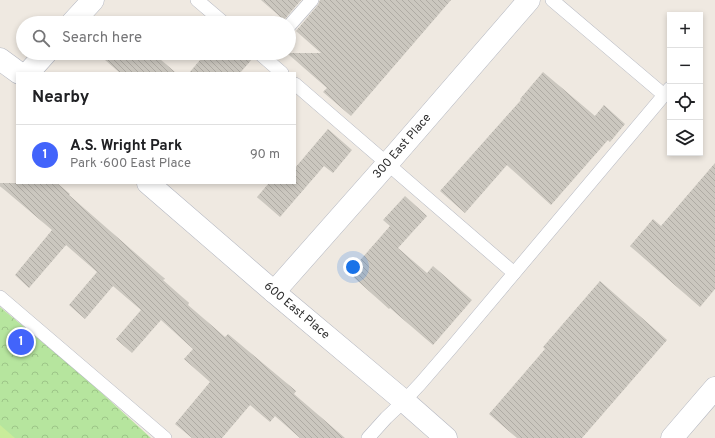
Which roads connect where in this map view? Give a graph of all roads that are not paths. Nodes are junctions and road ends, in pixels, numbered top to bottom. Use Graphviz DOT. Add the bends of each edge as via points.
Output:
graph roads {
  1 [pos="93,0"];
  2 [pos="197,0"];
  3 [pos="312,0"];
  4 [pos="529,0"];
  5 [pos="552,0"];
  6 [pos="78,16"];
  7 [pos="216,16"];
  8 [pos="296,18"];
  9 [pos="0,59"];
  10 [pos="40,60"];
  11 [pos="268,60"];
  12 [pos="18,72"];
  13 [pos="29,72"];
  14 [pos="281,72"];
  15 [pos="296,85"];
  16 [pos="667,92"];
  17 [pos="388,163"];
  18 [pos="149,184"];
  19 [pos="514,273"];
  20 [pos="274,292"];
  21 [pos="0,297"];
  22 [pos="715,388"];
  23 [pos="404,401"];
  24 [pos="166,438"];
  25 [pos="368,438"];
  26 [pos="446,438"];
  27 [pos="672,438"];
  1 -- 6 [label="street"];
  2 -- 7 [label="lane"];
  3 -- 8 [label="lane"];
  4 -- 17 [label="street, 300 East Place"];
  5 -- 16 [label="lane"];
  9 -- 12 [label="street"];
  10 -- 13 [label="street"];
  11 -- 14 [label="lane"];
  15 -- 17 [label="lane"];
  16 -- 19 [label="lane"];
  17 -- 19 [label="lane"];
  17 -- 20 [label="street, 300 East Place"];
  18 -- 20 [label="street, 600 East Place"];
  19 -- 23 [label="lane"];
  20 -- 23 [label="street, 600 East Place"];
  21 -- 24 [label="lane"];
  22 -- 27 [label="street"];
  23 -- 25 [label="lane"];
  23 -- 26 [label="street, 600 East Place"];
}
